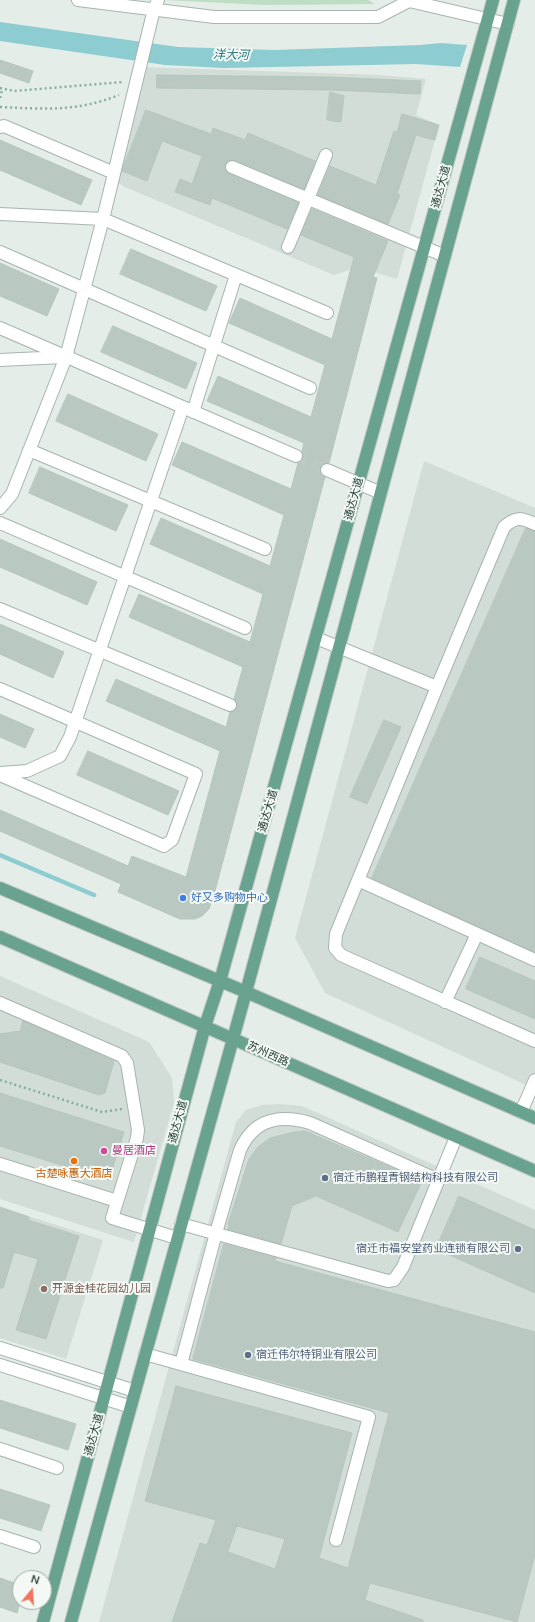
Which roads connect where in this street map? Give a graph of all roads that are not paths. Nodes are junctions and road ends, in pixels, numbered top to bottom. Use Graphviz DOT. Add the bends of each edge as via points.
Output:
graph roads {
  1 [pos="78,0"];
  2 [pos="410,0"];
  3 [pos="493,0"];
  4 [pos="514,0"];
  5 [pos="156,5"];
  6 [pos="487,19"];
  7 [pos="508,24"];
  8 [pos="0,127"];
  9 [pos="326,155"];
  10 [pos="232,167"];
  11 [pos="114,173"];
  12 [pos="307,199"];
  13 [pos="0,214"];
  14 [pos="103,219"];
  15 [pos="288,247"];
  16 [pos="424,248"];
  17 [pos="0,252"];
  18 [pos="445,256"];
  19 [pos="236,275"];
  20 [pos="84,289"];
  21 [pos="327,313"];
  22 [pos="0,328"];
  23 [pos="214,346"];
  24 [pos="66,357"];
  25 [pos="0,360"];
  26 [pos="310,388"];
  27 [pos="188,410"];
  28 [pos="29,450"];
  29 [pos="296,456"];
  30 [pos="328,470"];
  31 [pos="358,484"];
  32 [pos="381,493"];
  33 [pos="151,501"];
  34 [pos="0,508"];
  35 [pos="0,523"];
  36 [pos="535,524"];
  37 [pos="265,549"];
  38 [pos="125,576"];
  39 [pos="0,609"];
  40 [pos="245,628"];
  41 [pos="316,638"];
  42 [pos="339,647"];
  43 [pos="100,651"];
  44 [pos="437,686"];
  45 [pos="0,689"];
  46 [pos="230,705"];
  47 [pos="75,722"];
  48 [pos="0,774"];
  49 [pos="358,880"];
  50 [pos="0,888"];
  51 [pos="477,934"];
  52 [pos="0,937"];
  53 [pos="535,960"];
  54 [pos="220,981"];
  55 [pos="246,992"];
  56 [pos="446,1002"];
  57 [pos="0,1003"];
  58 [pos="205,1026"];
  59 [pos="232,1038"];
  60 [pos="535,1041"];
  61 [pos="535,1080"];
  62 [pos="521,1112"];
  63 [pos="535,1118"];
  64 [pos="456,1137"];
  65 [pos="0,1164"];
  66 [pos="535,1171"];
  67 [pos="438,1180"];
  68 [pos="117,1200"];
  69 [pos="181,1224"];
  70 [pos="149,1230"];
  71 [pos="216,1233"];
  72 [pos="177,1238"];
  73 [pos="0,1348"];
  74 [pos="145,1354"];
  75 [pos="181,1364"];
  76 [pos="0,1365"];
  77 [pos="108,1382"];
  78 [pos="135,1391"];
  79 [pos="104,1399"];
  80 [pos="131,1407"];
  81 [pos="0,1449"];
  82 [pos="58,1468"];
  83 [pos="0,1536"];
  84 [pos="336,1540"];
  85 [pos="34,1547"];
  86 [pos="43,1622"];
  87 [pos="72,1622"];
  1 -- 5 [label="street"];
  2 -- 5 [label="street" via="378,17 214,17"];
  2 -- 6 [label="street"];
  3 -- 6 [label="main road, 通达大道"];
  4 -- 7 [label="main road, 通达大道"];
  5 -- 11 [label="street"];
  6 -- 7 [label="street"];
  6 -- 16 [label="main road, 通达大道"];
  7 -- 18 [label="main road, 通达大道"];
  8 -- 11 [label="street" via="4,126"];
  9 -- 12 [label="street"];
  10 -- 12 [label="street"];
  11 -- 14 [label="street"];
  12 -- 15 [label="street"];
  12 -- 16 [label="street"];
  13 -- 14 [label="street"];
  14 -- 19 [label="street"];
  14 -- 20 [label="street"];
  16 -- 18 [label="street"];
  16 -- 31 [label="main road, 通达大道"];
  17 -- 20 [label="street"];
  18 -- 32 [label="main road, 通达大道"];
  19 -- 21 [label="street"];
  19 -- 23 [label="street"];
  20 -- 23 [label="street"];
  20 -- 24 [label="street"];
  22 -- 24 [label="street"];
  23 -- 26 [label="street"];
  23 -- 27 [label="street"];
  24 -- 25 [label="street"];
  24 -- 27 [label="street"];
  24 -- 28 [label="street"];
  27 -- 29 [label="street"];
  27 -- 33 [label="street"];
  28 -- 33 [label="street"];
  28 -- 34 [label="street" via="12,494"];
  30 -- 31 [label="street"];
  31 -- 32 [label="street"];
  31 -- 41 [label="main road, 通达大道"];
  32 -- 42 [label="main road, 通达大道"];
  33 -- 37 [label="street"];
  33 -- 38 [label="street"];
  35 -- 38 [label="street"];
  36 -- 44 [label="street" via="523,518 512,520 504,527"];
  38 -- 40 [label="street"];
  38 -- 43 [label="street"];
  39 -- 43 [label="street"];
  41 -- 42 [label="street"];
  41 -- 54 [label="main road, 通达大道"];
  42 -- 44 [label="street"];
  42 -- 55 [label="main road, 通达大道"];
  43 -- 46 [label="street"];
  43 -- 47 [label="street"];
  44 -- 49 [label="street"];
  45 -- 47 [label="street"];
  47 -- 48 [label="street" via="60,756 27,771"];
  47 -- 48 [label="street" via="196,774 172,840 164,846"];
  49 -- 51 [label="street"];
  49 -- 56 [label="street" via="336,934 335,948 347,958"];
  50 -- 54 [label="main road"];
  51 -- 53 [label="street"];
  51 -- 56 [label="street"];
  52 -- 58 [label="main road, 苏州西路"];
  54 -- 55 [label="main road"];
  54 -- 58 [label="main road, 通达大道"];
  55 -- 59 [label="main road, 通达大道"];
  55 -- 62 [label="main road"];
  56 -- 60 [label="street"];
  57 -- 68 [label="street" via="122,1056 127,1063 137,1138"];
  58 -- 59 [label="main road, 苏州西路"];
  58 -- 70 [label="main road, 通达大道"];
  59 -- 64 [label="main road, 苏州西路"];
  59 -- 69 [label="main road, 通达大道"];
  61 -- 62 [label="street"];
  62 -- 63 [label="main road"];
  64 -- 66 [label="main road, 苏州西路"];
  64 -- 67 [label="street"];
  65 -- 68 [label="street"];
  67 -- 71 [label="street" via="403,1267 394,1280 388,1281"];
  67 -- 71 [label="street" via="310,1124 298,1120 276,1119 264,1123 246,1138 240,1150"];
  68 -- 70 [label="street" via="112,1218"];
  69 -- 71 [label="street"];
  69 -- 72 [label="main road, 通达大道"];
  70 -- 72 [label="street"];
  70 -- 77 [label="main road, 通达大道"];
  71 -- 75 [label="street"];
  72 -- 74 [label="main road, 通达大道"];
  73 -- 77 [label="street"];
  74 -- 75 [label="street"];
  74 -- 78 [label="main road, 通达大道"];
  75 -- 84 [label="street" via="369,1417"];
  76 -- 79 [label="street"];
  77 -- 78 [label="street"];
  77 -- 79 [label="main road, 通达大道"];
  78 -- 80 [label="main road, 通达大道"];
  79 -- 80 [label="street"];
  79 -- 86 [label="main road, 通达大道"];
  80 -- 87 [label="main road, 通达大道"];
  81 -- 82 [label="street"];
  83 -- 85 [label="street"];
}
